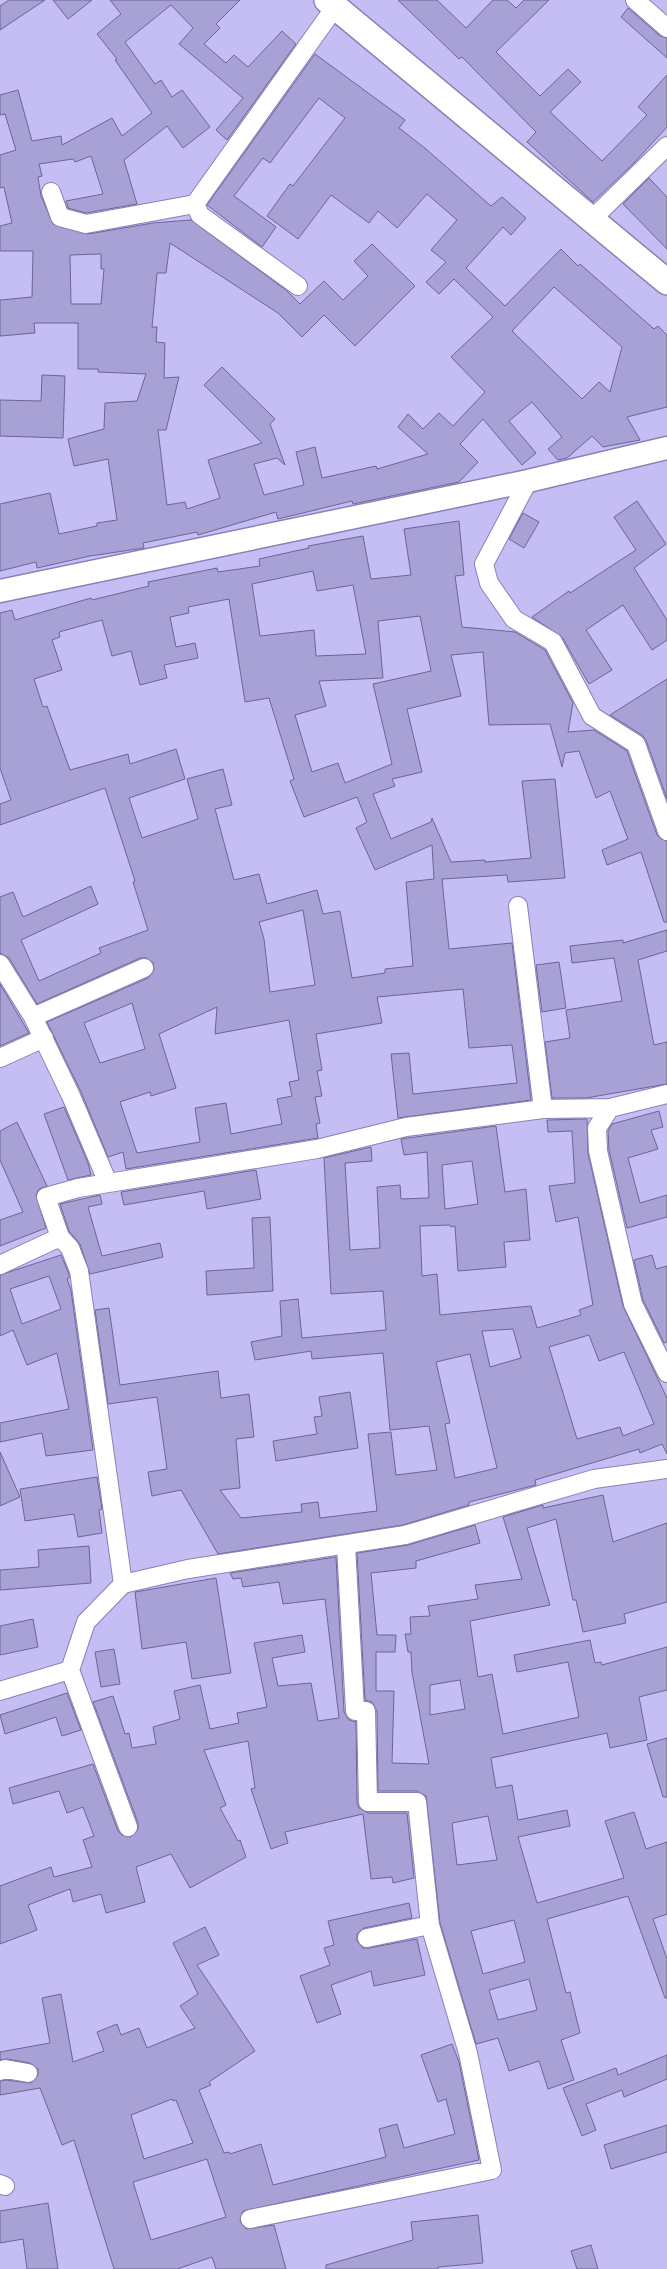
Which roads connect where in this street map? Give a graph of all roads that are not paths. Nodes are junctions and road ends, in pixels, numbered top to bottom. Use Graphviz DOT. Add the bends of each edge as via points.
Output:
graph roads {
  1 [pos="635,0"];
  2 [pos="331,4"];
  3 [pos="667,28"];
  4 [pos="667,146"];
  5 [pos="50,192"];
  6 [pos="195,204"];
  7 [pos="591,220"];
  8 [pos="667,282"];
  9 [pos="298,286"];
  10 [pos="667,448"];
  11 [pos="528,481"];
  12 [pos="0,591"];
  13 [pos="667,831"];
  14 [pos="518,906"];
  15 [pos="0,964"];
  16 [pos="144,968"];
  17 [pos="33,1017"];
  18 [pos="44,1038"];
  19 [pos="0,1058"];
  20 [pos="667,1094"];
  21 [pos="610,1108"];
  22 [pos="543,1109"];
  23 [pos="108,1184"];
  24 [pos="60,1237"];
  25 [pos="0,1266"];
  26 [pos="667,1373"];
  27 [pos="667,1469"];
  28 [pos="346,1544"];
  29 [pos="123,1584"];
  30 [pos="70,1670"];
  31 [pos="0,1691"];
  32 [pos="128,1827"];
  33 [pos="430,1925"];
  34 [pos="367,1938"];
  35 [pos="0,2071"];
  36 [pos="28,2073"];
  37 [pos="250,2219"];
  1 -- 3 [label="street"];
  2 -- 6 [label="street"];
  2 -- 7 [label="main road"];
  4 -- 7 [label="street"];
  5 -- 6 [label="street" via="60,217 86,224"];
  6 -- 9 [label="street" via="200,215"];
  7 -- 8 [label="main road"];
  10 -- 11 [label="street"];
  11 -- 12 [label="street"];
  11 -- 13 [label="street" via="484,564 488,583 514,619 553,642 592,716 636,744"];
  14 -- 22 [label="street"];
  15 -- 17 [label="street"];
  16 -- 17 [label="street"];
  17 -- 18 [label="street"];
  18 -- 19 [label="street"];
  18 -- 23 [label="street"];
  20 -- 21 [label="street"];
  21 -- 22 [label="street"];
  21 -- 26 [label="street" via="597,1128 598,1151 633,1304"];
  22 -- 23 [label="street" via="406,1127 317,1149"];
  23 -- 24 [label="street" via="46,1197"];
  24 -- 25 [label="street"];
  24 -- 29 [label="street" via="70,1248 80,1271"];
  27 -- 28 [label="street" via="594,1479 405,1535"];
  28 -- 29 [label="street" via="188,1569"];
  28 -- 33 [label="street" via="355,1711 366,1711 368,1802 417,1802"];
  29 -- 30 [label="street" via="86,1622"];
  30 -- 31 [label="street"];
  30 -- 32 [label="street"];
  33 -- 34 [label="street"];
  33 -- 37 [label="street" via="468,2053 492,2170"];
  35 -- 36 [label="street"];
}
